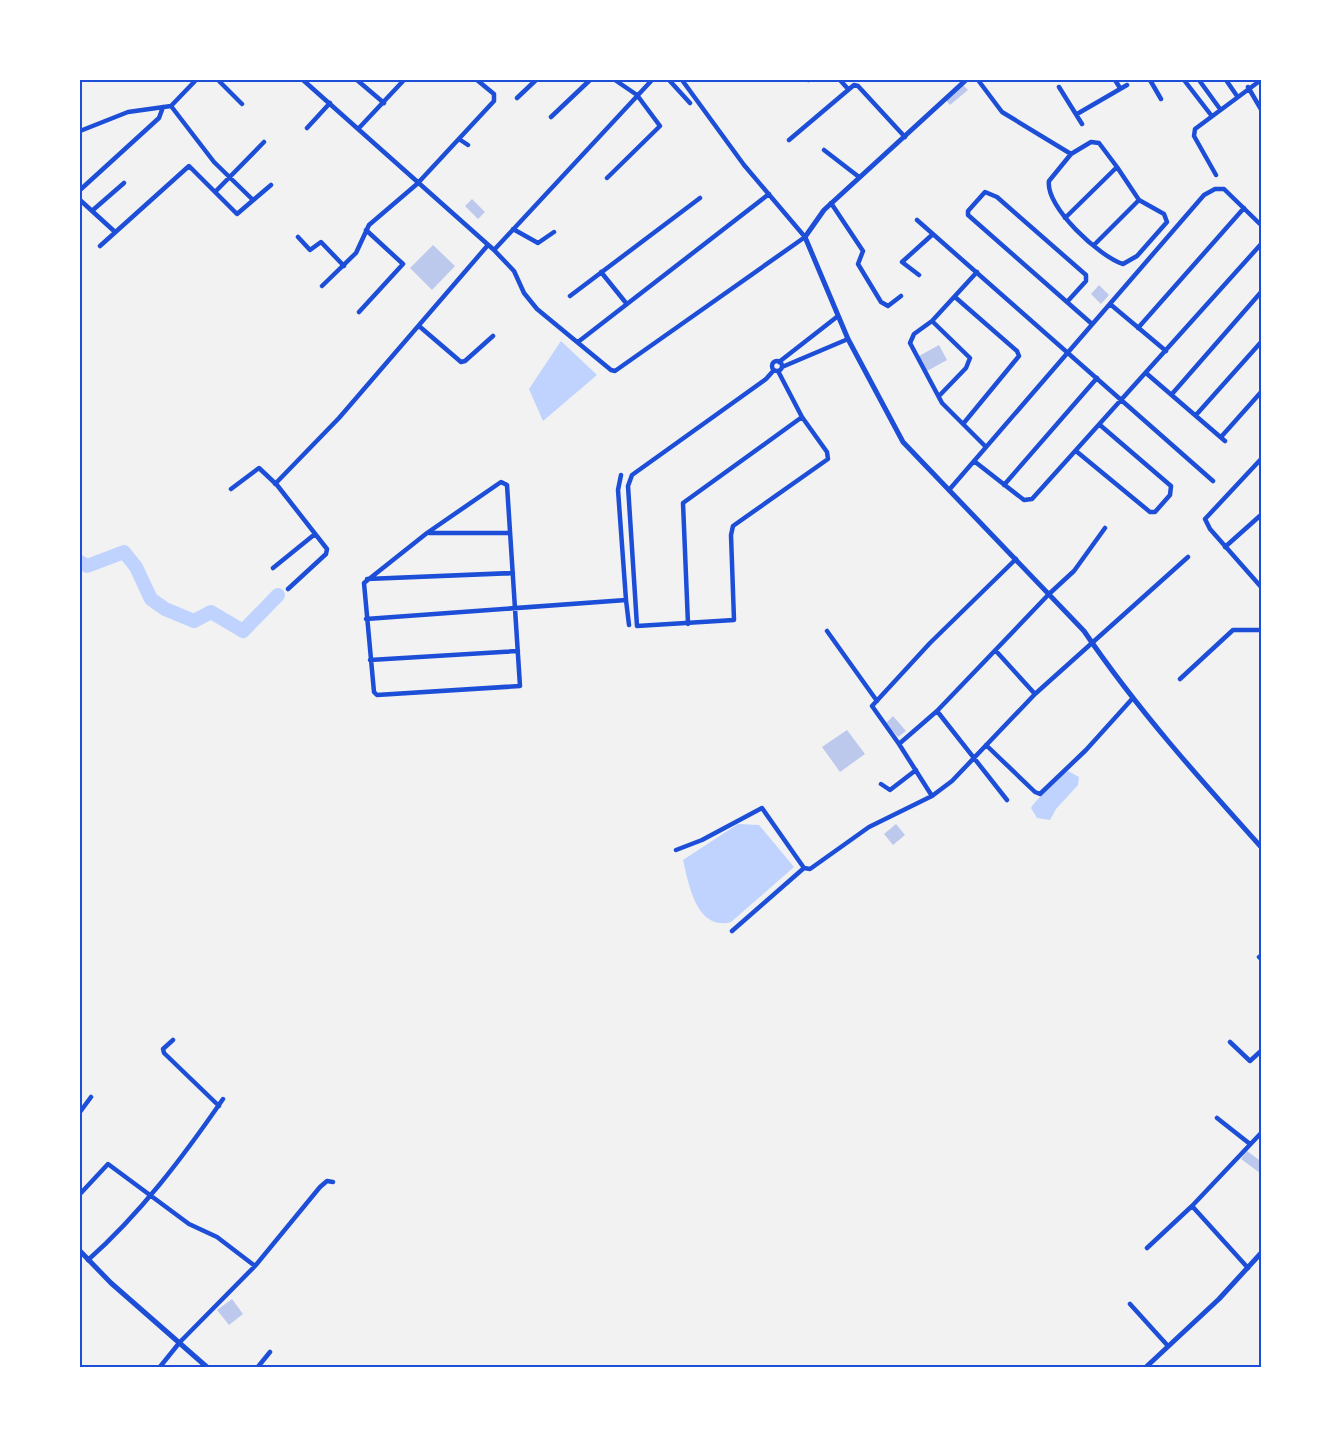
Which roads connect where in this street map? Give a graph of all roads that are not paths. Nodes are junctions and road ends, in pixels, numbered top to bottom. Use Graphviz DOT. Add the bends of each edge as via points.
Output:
graph roads {
  1 [pos="196,80"];
  2 [pos="218,80"];
  3 [pos="303,80"];
  4 [pos="357,80"];
  5 [pos="404,80"];
  6 [pos="477,80"];
  7 [pos="537,80"];
  8 [pos="590,80"];
  9 [pos="615,80"];
  10 [pos="652,80"];
  11 [pos="669,80"];
  12 [pos="840,80"];
  13 [pos="966,80"];
  14 [pos="978,80"];
  15 [pos="1115,80"];
  16 [pos="1150,80"];
  17 [pos="1184,80"];
  18 [pos="1199,80"];
  19 [pos="1226,80"];
  20 [pos="1261,80"];
  21 [pos="685,81"];
  22 [pos="1127,85"];
  23 [pos="1059,87"];
  24 [pos="1248,87"];
  25 [pos="1120,88"];
  26 [pos="848,89"];
  27 [pos="637,95"];
  28 [pos="1237,96"];
  29 [pos="518,98"];
  30 [pos="1161,99"];
  31 [pos="330,103"];
  32 [pos="384,103"];
  33 [pos="690,103"];
  34 [pos="242,104"];
  35 [pos="171,106"];
  36 [pos="163,107"];
  37 [pos="1220,109"];
  38 [pos="1262,111"];
  39 [pos="1077,114"];
  40 [pos="1211,115"];
  41 [pos="551,117"];
  42 [pos="1082,124"];
  43 [pos="307,128"];
  44 [pos="359,128"];
  45 [pos="80,131"];
  46 [pos="905,137"];
  47 [pos="459,139"];
  48 [pos="789,140"];
  49 [pos="264,142"];
  50 [pos="468,145"];
  51 [pos="824,150"];
  52 [pos="1071,154"];
  53 [pos="1117,167"];
  54 [pos="1216,175"];
  55 [pos="859,177"];
  56 [pos="607,178"];
  57 [pos="230,179"];
  58 [pos="124,183"];
  59 [pos="417,184"];
  60 [pos="271,185"];
  61 [pos="80,190"];
  62 [pos="216,191"];
  63 [pos="769,194"];
  64 [pos="700,198"];
  65 [pos="80,200"];
  66 [pos="254,200"];
  67 [pos="1139,200"];
  68 [pos="831,203"];
  69 [pos="1244,208"];
  70 [pos="93,210"];
  71 [pos="1065,218"];
  72 [pos="917,220"];
  73 [pos="1262,225"];
  74 [pos="513,228"];
  75 [pos="366,230"];
  76 [pos="114,231"];
  77 [pos="554,232"];
  78 [pos="933,234"];
  79 [pos="298,237"];
  80 [pos="805,237"];
  81 [pos="1262,243"];
  82 [pos="488,245"];
  83 [pos="1094,245"];
  84 [pos="100,246"];
  85 [pos="494,250"];
  86 [pos="344,266"];
  87 [pos="601,272"];
  88 [pos="977,272"];
  89 [pos="919,275"];
  90 [pos="322,286"];
  91 [pos="1262,291"];
  92 [pos="570,296"];
  93 [pos="901,296"];
  94 [pos="955,297"];
  95 [pos="1067,302"];
  96 [pos="626,303"];
  97 [pos="1110,304"];
  98 [pos="358,312"];
  99 [pos="838,316"];
  100 [pos="932,321"];
  101 [pos="1092,324"];
  102 [pos="419,326"];
  103 [pos="1138,328"];
  104 [pos="493,336"];
  105 [pos="848,339"];
  106 [pos="1262,341"];
  107 [pos="578,342"];
  108 [pos="1166,351"];
  109 [pos="1068,352"];
  110 [pos="778,367"];
  111 [pos="1146,373"];
  112 [pos="1097,378"];
  113 [pos="1262,391"];
  114 [pos="1172,394"];
  115 [pos="939,396"];
  116 [pos="1122,399"];
  117 [pos="1196,415"];
  118 [pos="802,417"];
  119 [pos="963,424"];
  120 [pos="1100,425"];
  121 [pos="986,447"];
  122 [pos="1076,451"];
  123 [pos="1262,458"];
  124 [pos="974,461"];
  125 [pos="621,475"];
  126 [pos="1213,481"];
  127 [pos="275,484"];
  128 [pos="1004,485"];
  129 [pos="231,489"];
  130 [pos="949,490"];
  131 [pos="1262,514"];
  132 [pos="1105,528"];
  133 [pos="427,533"];
  134 [pos="510,533"];
  135 [pos="315,534"];
  136 [pos="621,540"];
  137 [pos="631,540"];
  138 [pos="1225,547"];
  139 [pos="1188,557"];
  140 [pos="1016,559"];
  141 [pos="273,568"];
  142 [pos="513,573"];
  143 [pos="367,579"];
  144 [pos="1262,588"];
  145 [pos="288,589"];
  146 [pos="1048,594"];
  147 [pos="626,600"];
  148 [pos="516,609"];
  149 [pos="366,620"];
  150 [pos="688,624"];
  151 [pos="629,625"];
  152 [pos="1262,630"];
  153 [pos="827,631"];
  154 [pos="1092,645"];
  155 [pos="518,651"];
  156 [pos="996,651"];
  157 [pos="370,660"];
  158 [pos="1180,679"];
  159 [pos="1035,694"];
  160 [pos="1132,699"];
  161 [pos="877,701"];
  162 [pos="937,711"];
  163 [pos="899,744"];
  164 [pos="986,745"];
  165 [pos="974,758"];
  166 [pos="916,771"];
  167 [pos="881,784"];
  168 [pos="932,796"];
  169 [pos="1007,800"];
  170 [pos="1262,848"];
  171 [pos="676,850"];
  172 [pos="804,868"];
  173 [pos="732,931"];
  174 [pos="173,1040"];
  175 [pos="1230,1042"];
  176 [pos="1261,1051"];
  177 [pos="91,1097"];
  178 [pos="223,1099"];
  179 [pos="219,1106"];
  180 [pos="80,1112"];
  181 [pos="1217,1118"];
  182 [pos="1262,1132"];
  183 [pos="1250,1144"];
  184 [pos="333,1182"];
  185 [pos="80,1194"];
  186 [pos="151,1195"];
  187 [pos="1192,1206"];
  188 [pos="1147,1248"];
  189 [pos="80,1251"];
  190 [pos="1262,1252"];
  191 [pos="88,1260"];
  192 [pos="255,1266"];
  193 [pos="1248,1268"];
  194 [pos="1130,1304"];
  195 [pos="180,1342"];
  196 [pos="1168,1347"];
  197 [pos="270,1352"];
  198 [pos="159,1368"];
  199 [pos="208,1368"];
  200 [pos="257,1368"];
  201 [pos="1145,1368"];
  1 -- 35 [label="street"];
  2 -- 34 [label="street"];
  3 -- 31 [label="street"];
  4 -- 32 [label="street"];
  5 -- 32 [label="street"];
  6 -- 47 [label="street" via="494,94 494,101"];
  7 -- 29 [label="street"];
  8 -- 41 [label="street"];
  9 -- 27 [label="street"];
  10 -- 27 [label="street"];
  11 -- 33 [label="street"];
  12 -- 26 [label="street"];
  13 -- 46 [label="street"];
  14 -- 52 [label="street" via="1002,112"];
  15 -- 25 [label="street"];
  16 -- 30 [label="street"];
  17 -- 40 [label="street"];
  18 -- 37 [label="street"];
  19 -- 28 [label="street"];
  20 -- 24 [label="street"];
  21 -- 63 [label="street"];
  22 -- 25 [label="street"];
  23 -- 39 [label="street"];
  24 -- 28 [label="street"];
  24 -- 38 [label="street"];
  25 -- 39 [label="street"];
  26 -- 46 [label="street" via="858,86"];
  26 -- 48 [label="street"];
  27 -- 56 [label="street" via="660,126"];
  27 -- 74 [label="street"];
  28 -- 37 [label="street"];
  31 -- 43 [label="street"];
  31 -- 44 [label="street"];
  32 -- 44 [label="street"];
  35 -- 36 [label="street"];
  35 -- 57 [label="street"];
  36 -- 45 [label="street" via="128,112"];
  36 -- 61 [label="street" via="159,117"];
  37 -- 40 [label="street"];
  39 -- 42 [label="street"];
  40 -- 54 [label="street" via="1196,128 1194,136"];
  44 -- 59 [label="street"];
  46 -- 55 [label="street"];
  47 -- 50 [label="street"];
  47 -- 59 [label="street"];
  49 -- 57 [label="street"];
  51 -- 55 [label="street"];
  52 -- 53 [label="street" via="1096,141"];
  52 -- 71 [label="street" via="1048,184"];
  53 -- 67 [label="street"];
  53 -- 71 [label="street"];
  55 -- 68 [label="street"];
  57 -- 62 [label="street"];
  57 -- 66 [label="street"];
  58 -- 70 [label="street"];
  59 -- 75 [label="street"];
  59 -- 82 [label="street"];
  60 -- 66 [label="street"];
  62 -- 66 [label="street" via="237,214"];
  62 -- 76 [label="street" via="189,166"];
  63 -- 80 [label="street"];
  63 -- 96 [label="street"];
  64 -- 87 [label="street"];
  65 -- 70 [label="street"];
  67 -- 83 [label="street"];
  67 -- 83 [label="street" via="1164,214 1167,222 1137,256 1120,264"];
  68 -- 80 [label="street"];
  68 -- 93 [label="street" via="863,251 858,264 881,302 888,306"];
  69 -- 73 [label="street"];
  69 -- 97 [label="street" via="1221,188 1204,195"];
  69 -- 103 [label="street"];
  70 -- 76 [label="street"];
  71 -- 83 [label="street"];
  72 -- 78 [label="street"];
  74 -- 77 [label="street" via="538,243"];
  74 -- 85 [label="street"];
  75 -- 86 [label="street"];
  75 -- 98 [label="street" via="403,264"];
  76 -- 84 [label="street"];
  78 -- 88 [label="street"];
  78 -- 89 [label="street" via="902,262"];
  79 -- 86 [label="street" via="310,250 321,242"];
  80 -- 99 [label="street"];
  80 -- 107 [label="street" via="620,369 611,370"];
  81 -- 108 [label="street"];
  82 -- 85 [label="street"];
  82 -- 102 [label="street"];
  85 -- 107 [label="street" via="514,271 532,304"];
  86 -- 90 [label="street"];
  87 -- 92 [label="street"];
  87 -- 96 [label="street"];
  88 -- 94 [label="street"];
  88 -- 109 [label="street"];
  91 -- 114 [label="street"];
  94 -- 100 [label="street"];
  94 -- 119 [label="street" via="1017,351 1018,359"];
  95 -- 95 [label="street" via="968,214 985,192 997,197 1087,276"];
  95 -- 101 [label="street"];
  96 -- 107 [label="street"];
  97 -- 101 [label="street"];
  97 -- 103 [label="street"];
  99 -- 105 [label="street"];
  99 -- 110 [label="street"];
  100 -- 115 [label="street" via="917,331 910,344"];
  100 -- 115 [label="street" via="970,358 966,368"];
  101 -- 109 [label="street"];
  102 -- 104 [label="street" via="461,362"];
  102 -- 127 [label="street"];
  103 -- 108 [label="street"];
  105 -- 110 [label="street"];
  105 -- 130 [label="street" via="903,442"];
  106 -- 117 [label="street"];
  108 -- 111 [label="street"];
  109 -- 112 [label="street"];
  109 -- 121 [label="street"];
  110 -- 118 [label="street"];
  110 -- 137 [label="street" via="632,475 628,486"];
  111 -- 114 [label="street"];
  111 -- 116 [label="street"];
  112 -- 116 [label="street"];
  112 -- 128 [label="street"];
  113 -- 117 [label="street" via="1223,439"];
  114 -- 117 [label="street"];
  115 -- 119 [label="street"];
  116 -- 120 [label="street"];
  116 -- 126 [label="street"];
  118 -- 150 [label="street" via="683,503"];
  118 -- 150 [label="street" via="828,459 733,526 734,620"];
  119 -- 121 [label="street"];
  120 -- 122 [label="street"];
  120 -- 122 [label="street" via="1171,486 1170,495 1155,512 1146,510"];
  121 -- 124 [label="street"];
  122 -- 128 [label="street" via="1027,501"];
  123 -- 138 [label="street" via="1206,516 1205,522"];
  124 -- 128 [label="street"];
  124 -- 130 [label="street"];
  125 -- 136 [label="street"];
  127 -- 129 [label="street" via="257,468"];
  127 -- 135 [label="street"];
  130 -- 140 [label="street"];
  131 -- 138 [label="street"];
  132 -- 146 [label="street" via="1074,571"];
  133 -- 134 [label="street"];
  133 -- 134 [label="street" via="503,482 507,485"];
  133 -- 143 [label="street"];
  134 -- 142 [label="street"];
  135 -- 141 [label="street"];
  135 -- 145 [label="street" via="327,549 326,554"];
  136 -- 137 [label="street"];
  136 -- 147 [label="street"];
  137 -- 150 [label="street" via="636,624 641,628"];
  138 -- 144 [label="street"];
  139 -- 154 [label="street"];
  140 -- 146 [label="street"];
  140 -- 161 [label="street"];
  142 -- 143 [label="street"];
  142 -- 148 [label="street"];
  143 -- 149 [label="street" via="363,588"];
  146 -- 154 [label="street" via="1084,631"];
  146 -- 156 [label="street"];
  147 -- 148 [label="street"];
  147 -- 151 [label="street"];
  148 -- 149 [label="street"];
  148 -- 155 [label="street"];
  149 -- 157 [label="street"];
  152 -- 158 [label="street" via="1233,630"];
  153 -- 161 [label="street"];
  154 -- 159 [label="street"];
  154 -- 160 [label="street"];
  155 -- 157 [label="street"];
  155 -- 157 [label="street" via="520,686 386,695 374,692"];
  156 -- 159 [label="street"];
  156 -- 162 [label="street"];
  159 -- 164 [label="street"];
  160 -- 164 [label="street" via="1040,794"];
  160 -- 170 [label="street"];
  161 -- 163 [label="street" via="872,706"];
  162 -- 163 [label="street"];
  162 -- 165 [label="street"];
  163 -- 166 [label="street"];
  164 -- 165 [label="street"];
  165 -- 168 [label="street"];
  165 -- 169 [label="street"];
  166 -- 167 [label="street" via="890,790"];
  166 -- 168 [label="street"];
  168 -- 172 [label="street" via="869,827 810,869"];
  171 -- 172 [label="street" via="762,808"];
  172 -- 173 [label="street"];
  174 -- 179 [label="street" via="163,1049 164,1053"];
  175 -- 176 [label="street" via="1250,1061"];
  177 -- 180 [label="street"];
  178 -- 179 [label="street"];
  179 -- 186 [label="street"];
  181 -- 183 [label="street"];
  182 -- 183 [label="street"];
  183 -- 187 [label="street"];
  184 -- 192 [label="street" via="320,1186"];
  185 -- 186 [label="street" via="106,1164"];
  186 -- 191 [label="street"];
  186 -- 192 [label="street"];
  187 -- 188 [label="street"];
  187 -- 193 [label="street"];
  189 -- 191 [label="street"];
  190 -- 193 [label="street"];
  191 -- 195 [label="street"];
  192 -- 195 [label="street"];
  193 -- 196 [label="street"];
  194 -- 196 [label="street"];
  195 -- 198 [label="street"];
  195 -- 199 [label="street"];
  196 -- 201 [label="street"];
  197 -- 200 [label="street"];
}
